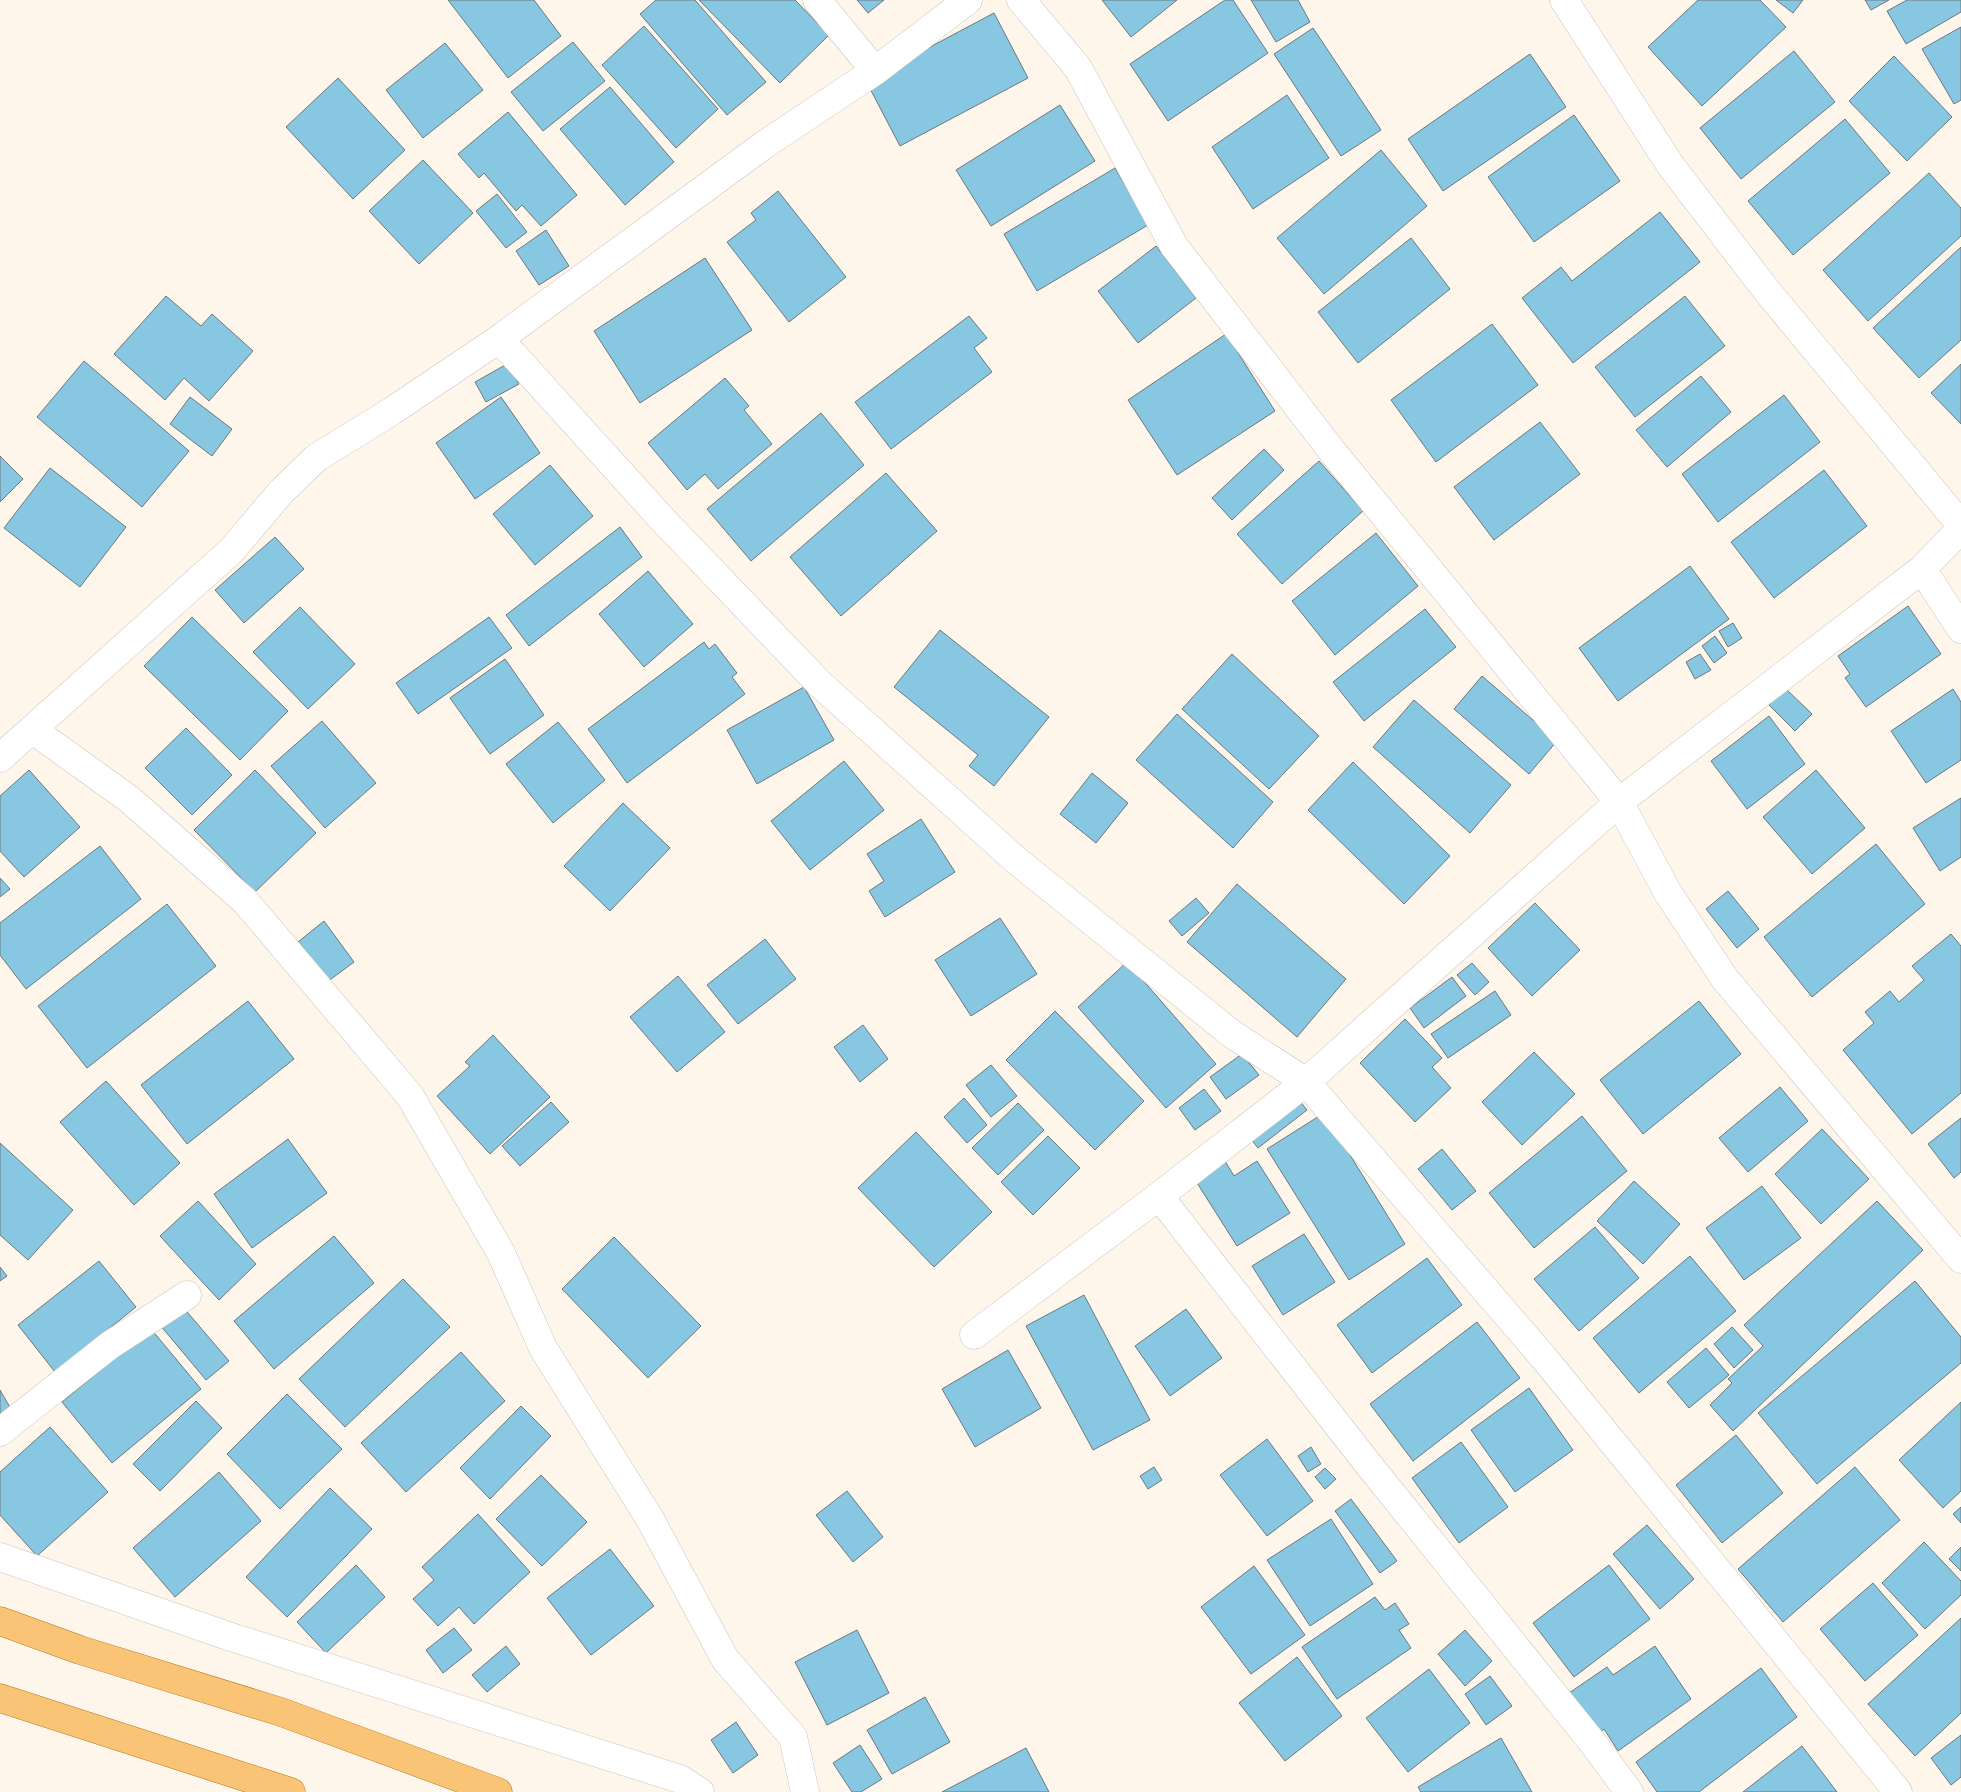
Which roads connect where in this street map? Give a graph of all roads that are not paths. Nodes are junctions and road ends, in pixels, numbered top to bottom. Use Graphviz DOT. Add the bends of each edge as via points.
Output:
graph roads {
  1 [pos="817,0"];
  2 [pos="968,0"];
  3 [pos="1021,0"];
  4 [pos="1564,0"];
  5 [pos="875,70"];
  6 [pos="499,339"];
  7 [pos="1961,525"];
  8 [pos="1961,529"];
  9 [pos="1922,569"];
  10 [pos="1961,629"];
  11 [pos="33,730"];
  12 [pos="0,758"];
  13 [pos="1619,802"];
  14 [pos="1306,1082"];
  15 [pos="1159,1196"];
  16 [pos="1961,1259"];
  17 [pos="187,1295"];
  18 [pos="974,1335"];
  19 [pos="0,1432"];
  20 [pos="0,1557"];
  21 [pos="0,1621"];
  22 [pos="0,1698"];
  23 [pos="291,1792"];
  24 [pos="498,1792"];
  25 [pos="700,1792"];
  26 [pos="805,1792"];
  27 [pos="1629,1792"];
  28 [pos="1898,1792"];
  1 -- 5 [label="street"];
  2 -- 5 [label="street"];
  3 -- 13 [label="street" via="1078,68 1174,246 1332,451"];
  4 -- 7 [label="street" via="1670,166 1767,291"];
  5 -- 6 [label="street" via="764,145"];
  6 -- 11 [label="street" via="316,458 281,492 232,551"];
  6 -- 14 [label="street" via="663,520 820,684 1017,862 1232,1034"];
  8 -- 9 [label="street"];
  9 -- 10 [label="street"];
  9 -- 13 [label="street"];
  11 -- 12 [label="street"];
  11 -- 26 [label="street" via="129,799 245,900 410,1096 501,1253 543,1348 650,1520 725,1659 793,1737"];
  13 -- 14 [label="street"];
  13 -- 16 [label="street" via="1668,893 1724,979"];
  14 -- 15 [label="street"];
  14 -- 28 [label="street" via="1544,1358"];
  15 -- 18 [label="street"];
  15 -- 27 [label="street"];
  17 -- 19 [label="street" via="110,1345"];
  20 -- 25 [label="street" via="240,1640 680,1779"];
  21 -- 24 [label="main road" via="80,1650 281,1712"];
  22 -- 23 [label="main road"];
}
